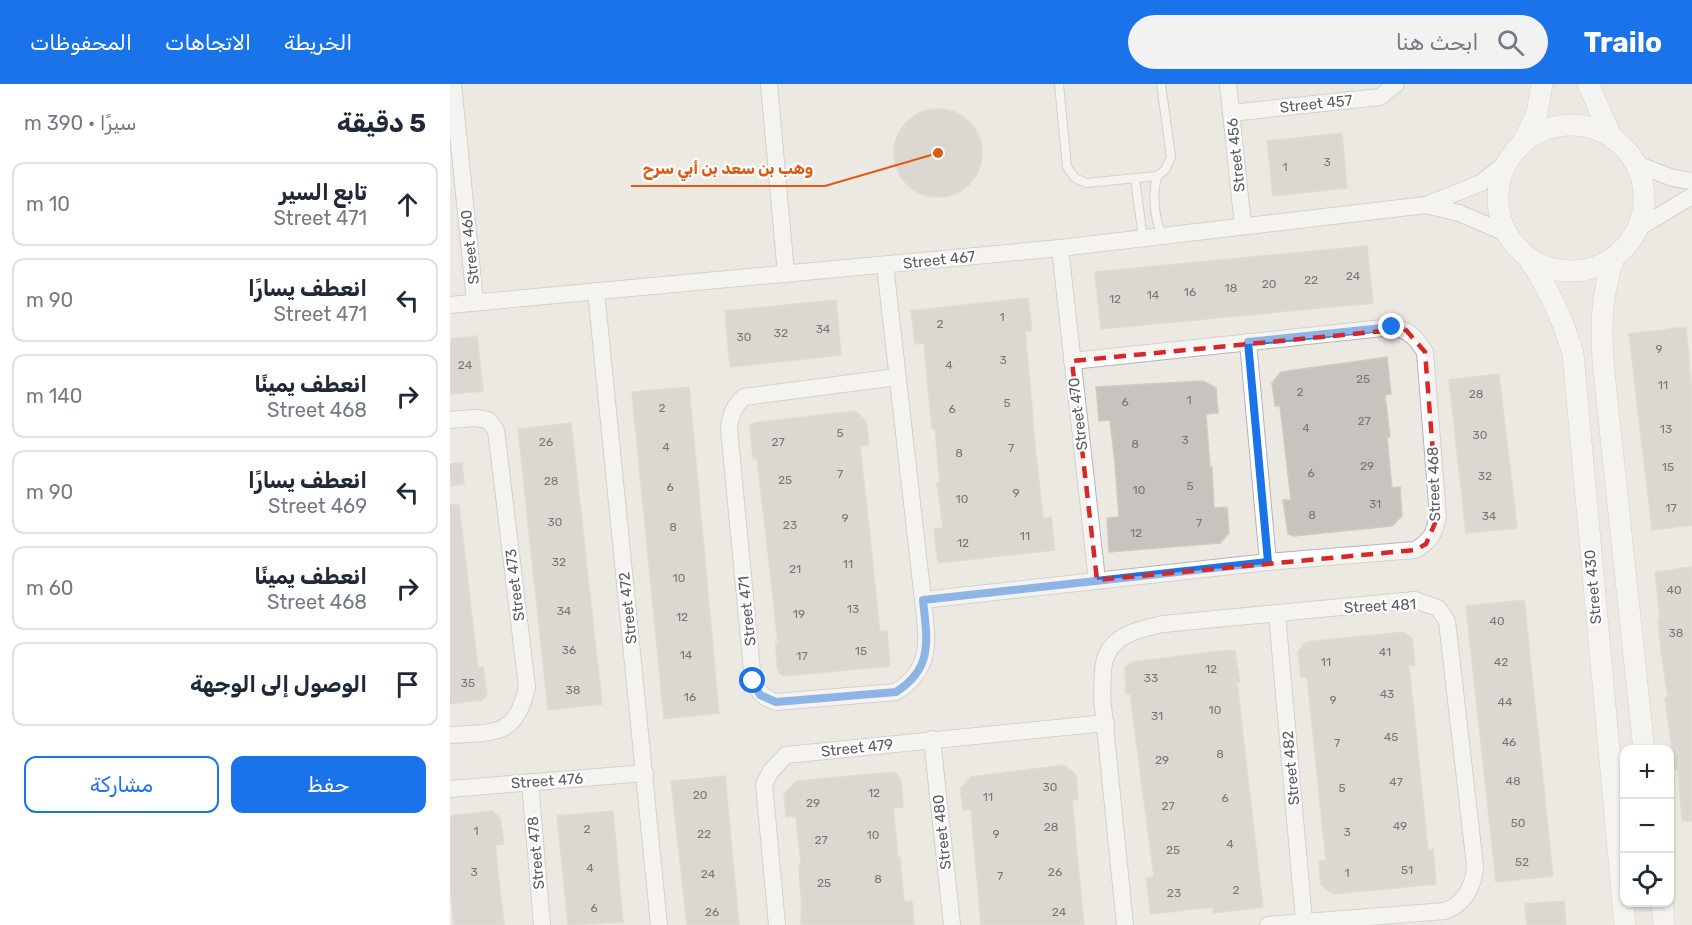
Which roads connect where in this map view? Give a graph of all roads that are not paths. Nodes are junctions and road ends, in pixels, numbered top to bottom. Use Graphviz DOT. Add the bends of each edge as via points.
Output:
graph roads {
  1 [pos="453,84"];
  2 [pos="769,84"];
  3 [pos="1059,84"];
  4 [pos="1161,84"];
  5 [pos="1228,84"];
  6 [pos="1396,84"];
  7 [pos="1542,84"];
  8 [pos="1588,84"];
  9 [pos="1231,113"];
  10 [pos="1612,138"];
  11 [pos="1523,142"];
  12 [pos="1506,164"];
  13 [pos="1636,164"];
  14 [pos="1157,176"];
  15 [pos="1135,179"];
  16 [pos="1692,181"];
  17 [pos="457,190"];
  18 [pos="1692,196"];
  19 [pos="1426,206"];
  20 [pos="1243,226"];
  21 [pos="1637,229"];
  22 [pos="1506,232"];
  23 [pos="1162,236"];
  24 [pos="1143,238"];
  25 [pos="1060,248"];
  26 [pos="1614,257"];
  27 [pos="1529,259"];
  28 [pos="885,265"];
  29 [pos="786,274"];
  30 [pos="596,291"];
  31 [pos="475,302"];
  32 [pos="450,305"];
  33 [pos="1248,342"];
  34 [pos="1072,361"];
  35 [pos="897,376"];
  36 [pos="450,420"];
  37 [pos="1268,562"];
  38 [pos="1097,580"];
  39 [pos="923,600"];
  40 [pos="1277,614"];
  41 [pos="1106,723"];
  42 [pos="450,735"];
  43 [pos="932,740"];
  44 [pos="1643,745"];
  45 [pos="645,773"];
  46 [pos="530,782"];
  47 [pos="450,789"];
  48 [pos="1304,921"];
  49 [pos="1623,921"];
  50 [pos="542,925"];
  51 [pos="659,925"];
  52 [pos="777,925"];
  53 [pos="952,925"];
  54 [pos="1125,925"];
  55 [pos="1268,925"];
  1 -- 17 [label="street, Street 460"];
  2 -- 29 [label="street"];
  3 -- 15 [label="lane" via="1067,167 1075,178 1086,183"];
  4 -- 14 [label="lane" via="1171,158"];
  5 -- 9 [label="street, Street 456"];
  6 -- 9 [label="street, Street 457" via="1380,97"];
  7 -- 11 [label="street" via="1537,113"];
  8 -- 10 [label="street"];
  9 -- 20 [label="street, Street 456"];
  10 -- 11 [label="street" via="1576,125 1557,126"];
  10 -- 13 [label="street"];
  11 -- 12 [label="street"];
  12 -- 19 [label="street, Street 467" via="1481,183"];
  12 -- 22 [label="street" via="1498,186 1498,210"];
  13 -- 16 [label="street"];
  13 -- 21 [label="street" via="1643,185"];
  14 -- 15 [label="lane"];
  14 -- 23 [label="lane" via="1154,211"];
  15 -- 24 [label="lane"];
  17 -- 31 [label="street, Street 460"];
  18 -- 21 [label="street"];
  19 -- 20 [label="street, Street 467"];
  19 -- 22 [label="street, Street 467" via="1459,213"];
  20 -- 23 [label="street, Street 467"];
  21 -- 26 [label="street"];
  22 -- 27 [label="street"];
  23 -- 24 [label="street, Street 467"];
  24 -- 25 [label="street, Street 467"];
  25 -- 28 [label="street, Street 467"];
  25 -- 34 [label="street, Street 470"];
  26 -- 27 [label="street" via="1581,271 1563,271"];
  26 -- 44 [label="street" via="1603,298 1602,342"];
  27 -- 49 [label="street, Street 430" via="1563,322 1573,354"];
  28 -- 29 [label="street, Street 467"];
  28 -- 35 [label="street, Street 471"];
  29 -- 30 [label="street, Street 467"];
  30 -- 31 [label="street, Street 467"];
  30 -- 45 [label="street, Street 472"];
  31 -- 32 [label="street, Street 467"];
  33 -- 34 [label="street, Street 468"];
  33 -- 37 [label="street"];
  33 -- 37 [label="street, Street 468" via="1392,327 1415,336 1425,352 1438,516 1434,535 1415,550"];
  34 -- 38 [label="street, Street 470"];
  35 -- 39 [label="street, Street 471"];
  35 -- 39 [label="street, Street 471" via="744,397 734,410 729,429 753,681 760,695 776,702 896,692 911,683 922,667 927,640"];
  36 -- 42 [label="street, Street 473" via="488,420 496,430 527,687 523,706 497,732"];
  37 -- 38 [label="street, Street 468"];
  38 -- 39 [label="street, Street 468"];
  40 -- 41 [label="street, Street 481" via="1163,624 1138,629 1113,643 1104,662 1102,696"];
  40 -- 48 [label="street, Street 482"];
  40 -- 48 [label="street, Street 481" via="1416,600 1438,608 1447,621 1475,866 1474,880 1465,896 1445,911"];
  41 -- 43 [label="street, Street 479"];
  41 -- 54 [label="street, Street 481"];
  43 -- 52 [label="street, Street 479" via="786,755 771,771 764,784"];
  43 -- 53 [label="street, Street 480"];
  45 -- 46 [label="street, Street 476"];
  45 -- 51 [label="street, Street 472"];
  46 -- 47 [label="street, Street 476"];
  46 -- 50 [label="street, Street 478"];
  48 -- 55 [label="street, Street 481"];
}
